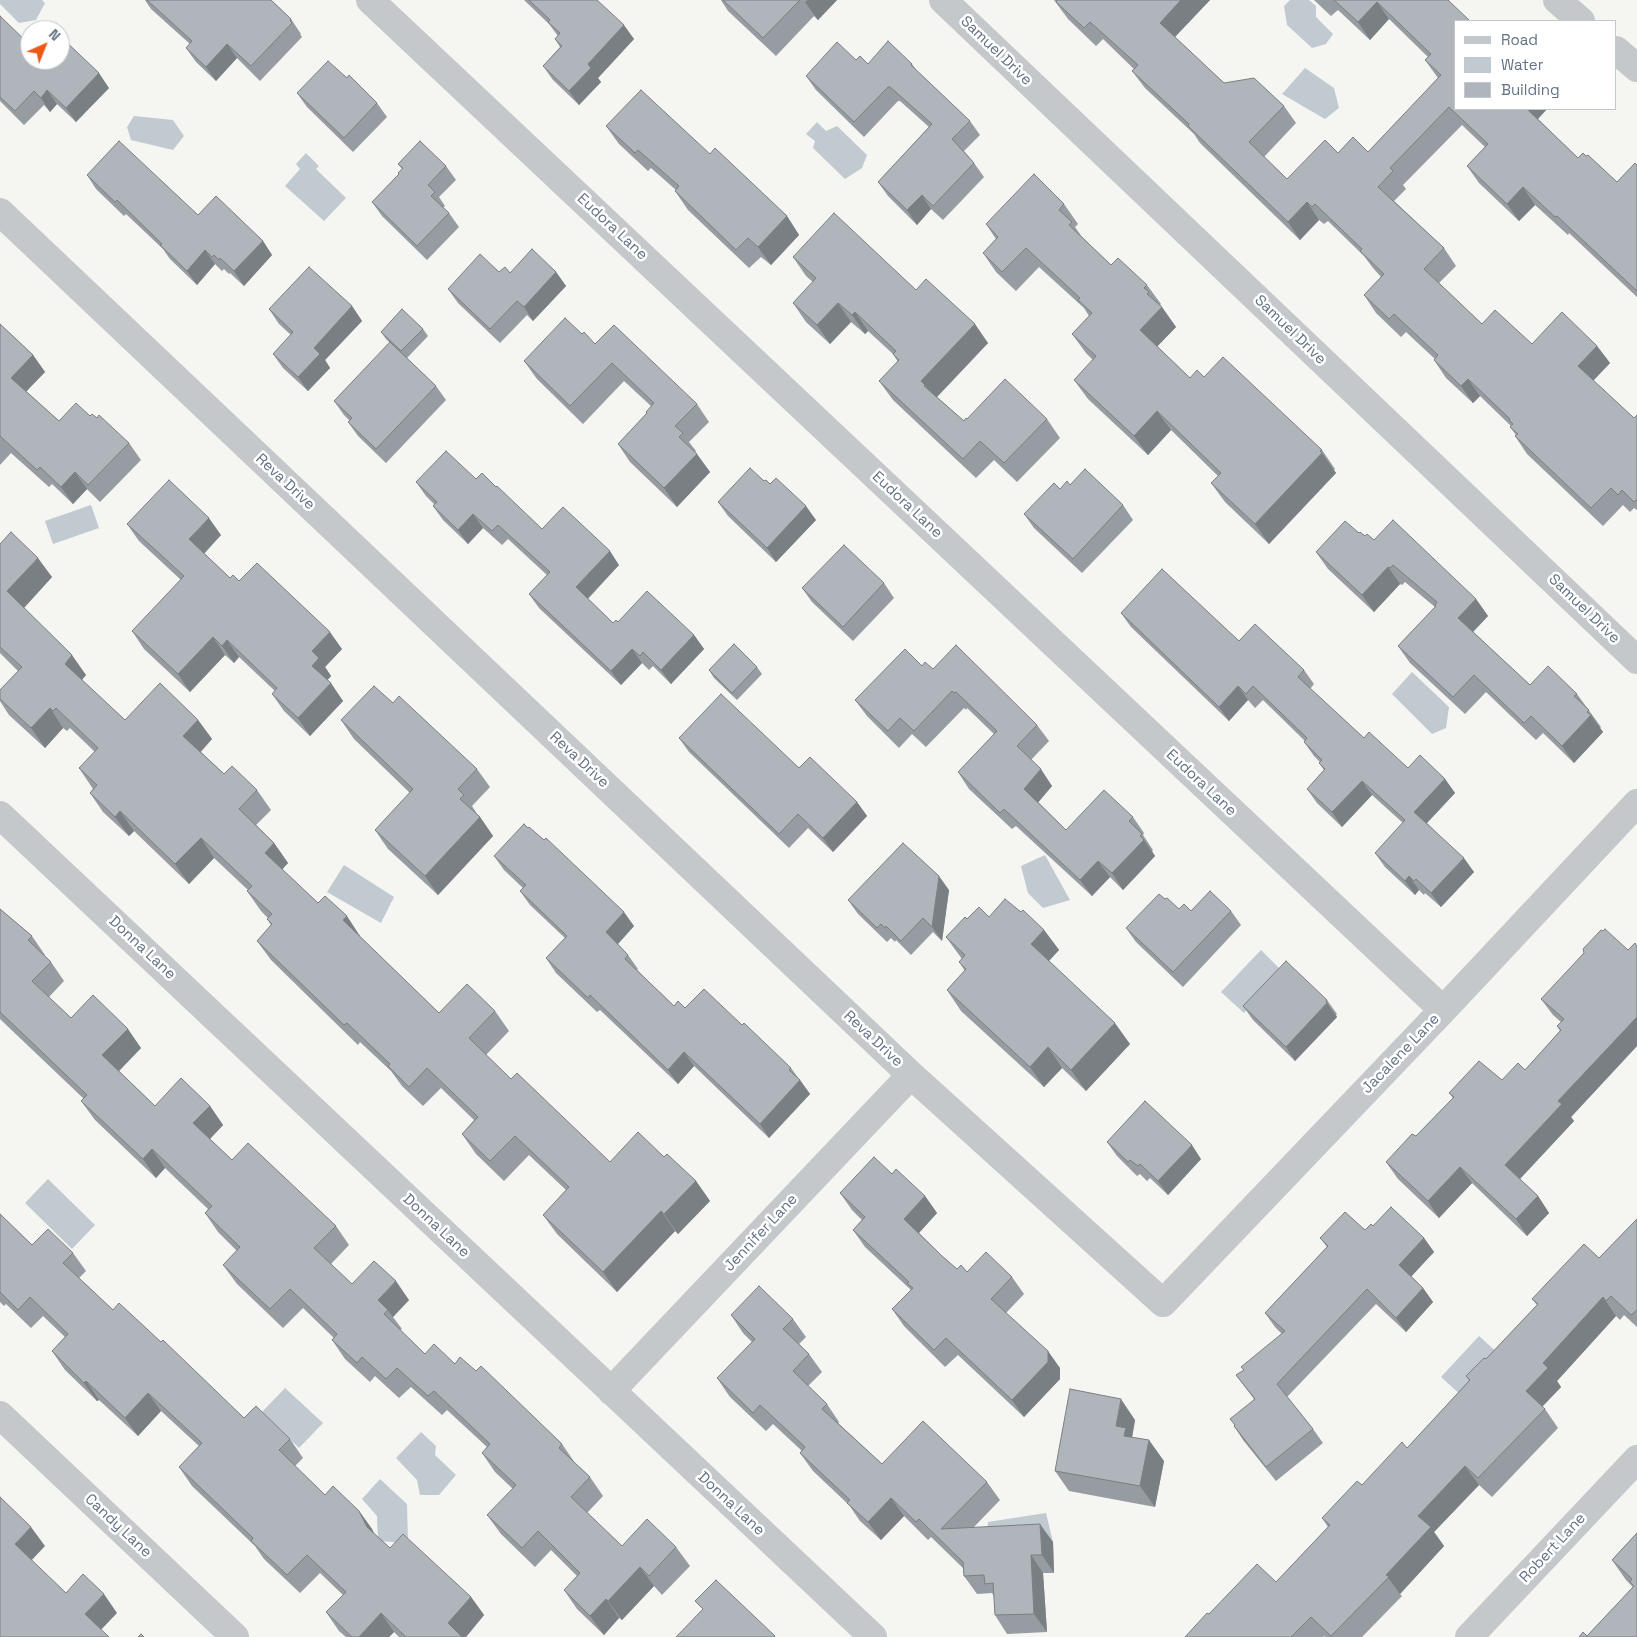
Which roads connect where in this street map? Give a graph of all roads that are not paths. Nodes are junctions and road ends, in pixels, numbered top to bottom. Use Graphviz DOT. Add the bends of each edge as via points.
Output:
graph roads {
  1 [pos="370,0"];
  2 [pos="943,0"];
  3 [pos="1617,51"];
  4 [pos="1637,68"];
  5 [pos="0,212"];
  6 [pos="1637,660"];
  7 [pos="1637,803"];
  8 [pos="0,815"];
  9 [pos="1443,1010"];
  10 [pos="910,1075"];
  11 [pos="1163,1303"];
  12 [pos="611,1391"];
  13 [pos="0,1415"];
  14 [pos="1637,1459"];
  15 [pos="235,1637"];
  16 [pos="873,1637"];
  17 [pos="1469,1637"];
  1 -- 9 [label="street, Eudora Lane"];
  2 -- 6 [label="street, Samuel Drive"];
  3 -- 4 [label="street"];
  5 -- 10 [label="street, Reva Drive"];
  7 -- 9 [label="street, Jacalene Lane"];
  8 -- 12 [label="street, Donna Lane"];
  9 -- 11 [label="street, Jacalene Lane"];
  10 -- 11 [label="street, Reva Drive"];
  10 -- 12 [label="street, Jennifer Lane"];
  12 -- 16 [label="street, Donna Lane"];
  13 -- 15 [label="street, Candy Lane"];
  14 -- 17 [label="street, Robert Lane"];
}
